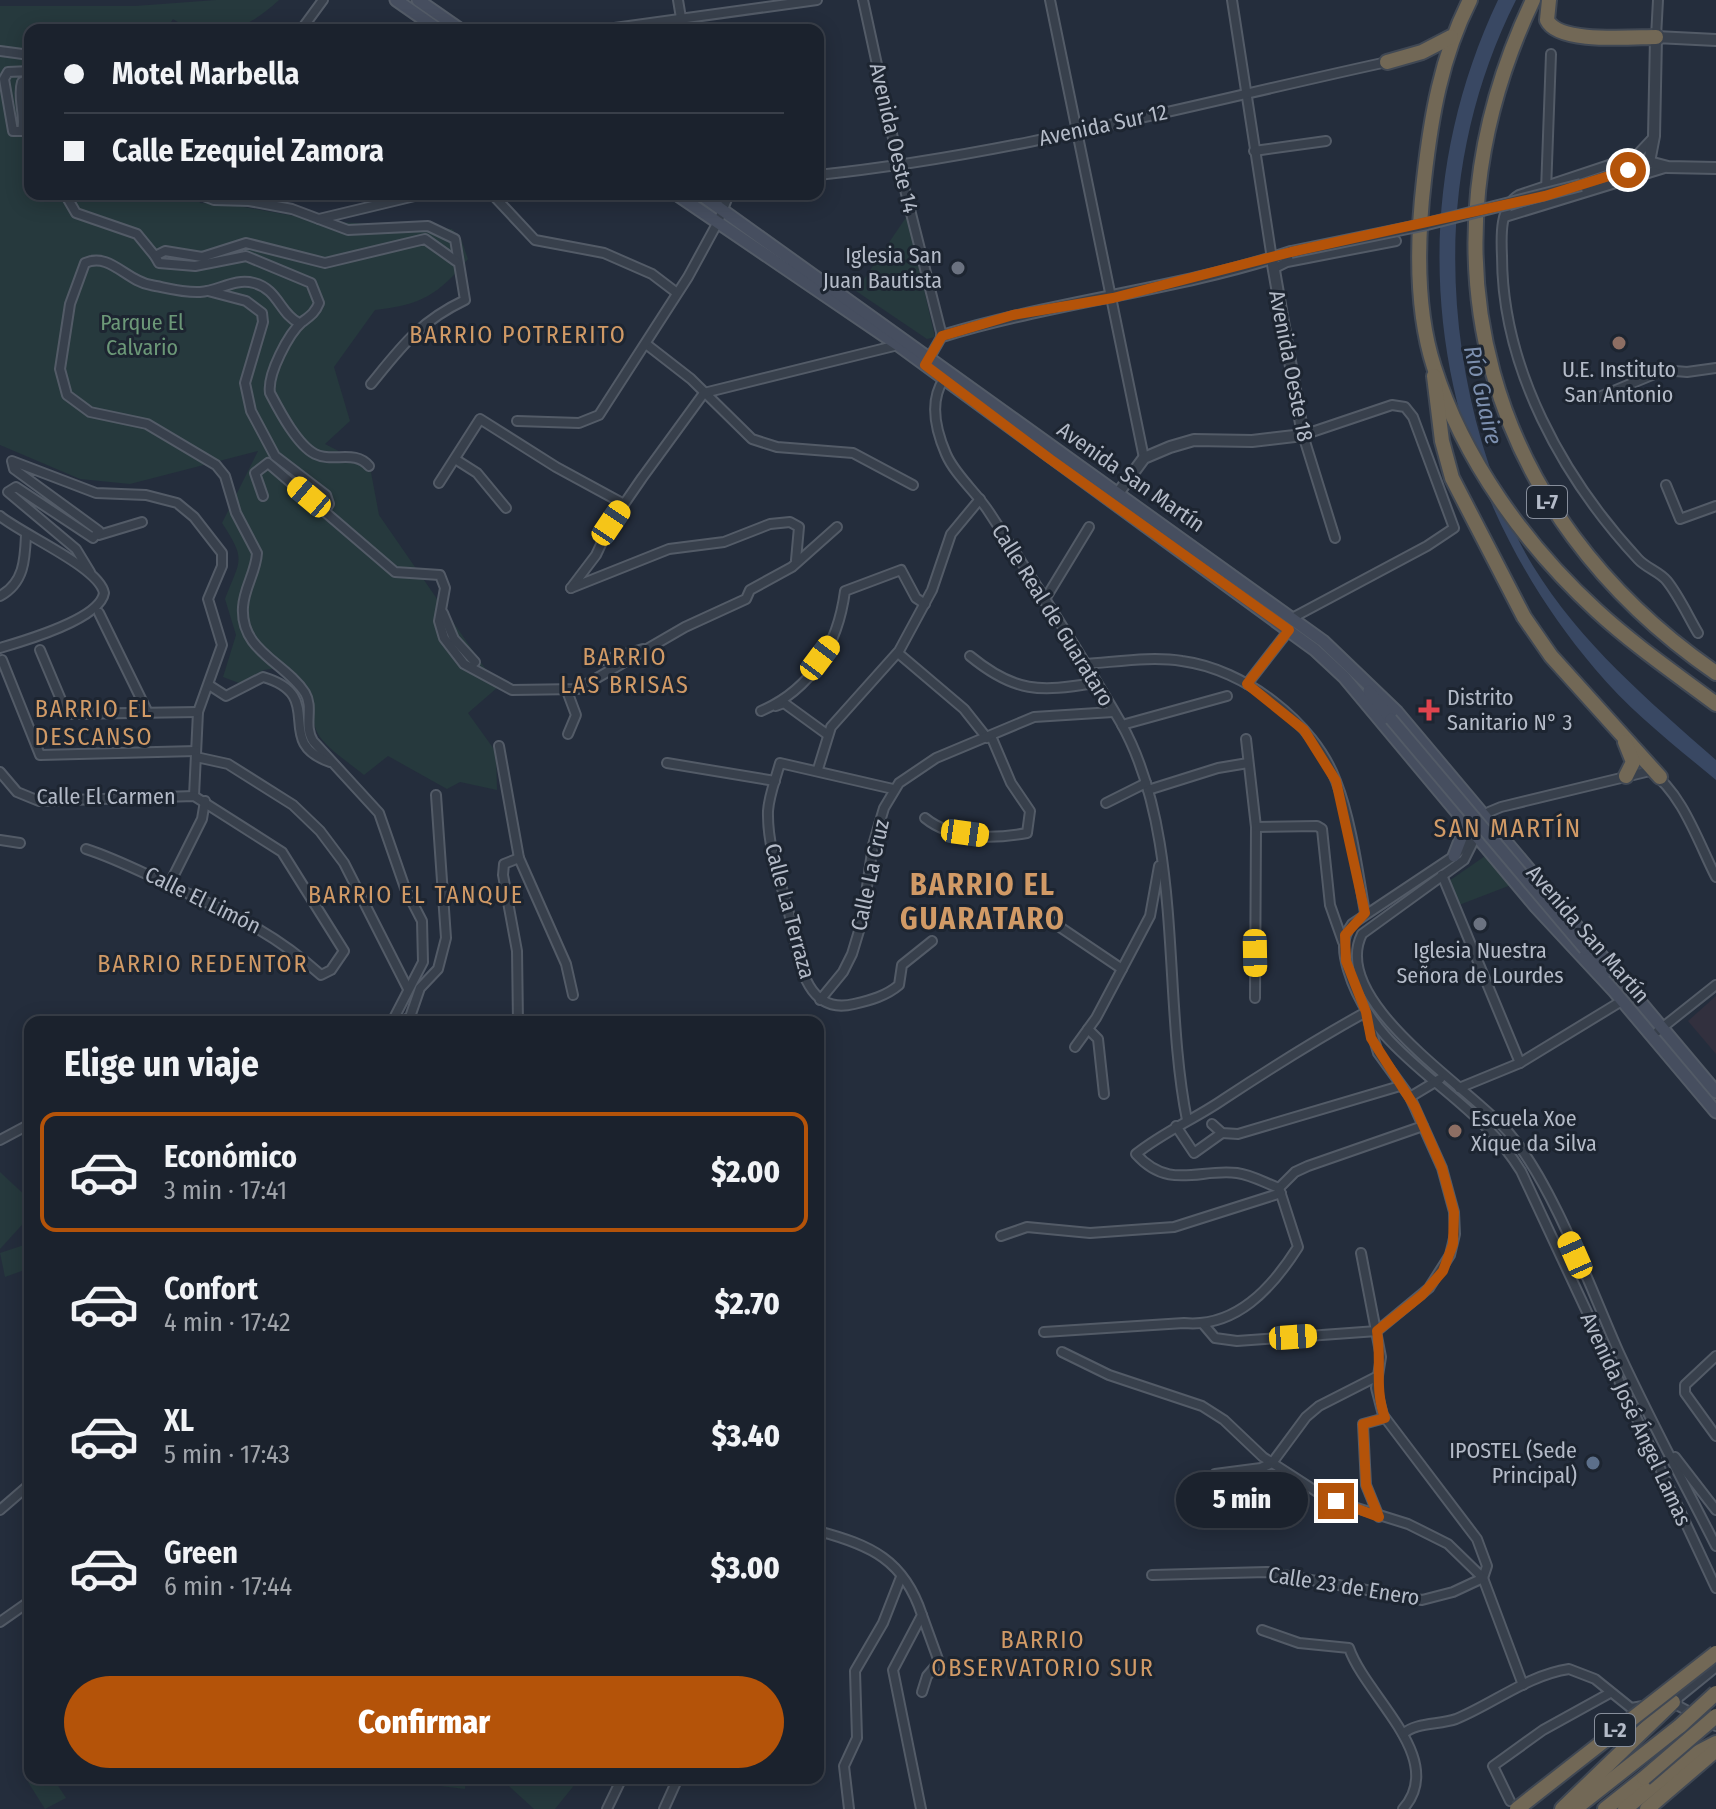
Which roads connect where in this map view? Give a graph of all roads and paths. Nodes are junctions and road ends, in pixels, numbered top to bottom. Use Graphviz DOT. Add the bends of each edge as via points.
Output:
graph roads {
  1 [pos="323,0"];
  2 [pos="396,0"];
  3 [pos="418,0"];
  4 [pos="678,0"];
  5 [pos="817,0"];
  6 [pos="863,0"];
  7 [pos="1050,0"];
  8 [pos="1232,0"];
  9 [pos="1470,0"];
  10 [pos="1533,0"];
  11 [pos="1549,0"];
  12 [pos="1658,0"];
  13 [pos="433,5"];
  14 [pos="305,24"];
  15 [pos="427,24"];
  16 [pos="454,24"];
  17 [pos="683,24"];
  18 [pos="688,24"];
  19 [pos="1451,37"];
  20 [pos="1656,37"];
  21 [pos="1716,40"];
  22 [pos="0,51"];
  23 [pos="24,54"];
  24 [pos="1551,54"];
  25 [pos="1387,62"];
  26 [pos="24,71"];
  27 [pos="24,81"];
  28 [pos="1245,93"];
  29 [pos="24,125"];
  30 [pos="24,125"];
  31 [pos="1076,132"];
  32 [pos="1654,136"];
  33 [pos="1326,141"];
  34 [pos="1254,151"];
  35 [pos="1649,162"];
  36 [pos="899,166"];
  37 [pos="1668,167"];
  38 [pos="1716,168"];
  39 [pos="824,174"];
  40 [pos="1546,186"];
  41 [pos="68,200"];
  42 [pos="214,200"];
  43 [pos="398,200"];
  44 [pos="498,200"];
  45 [pos="685,200"];
  46 [pos="709,200"];
  47 [pos="726,200"];
  48 [pos="1548,204"];
  49 [pos="722,209"];
  50 [pos="1505,217"];
  51 [pos="319,219"];
  52 [pos="718,222"];
  53 [pos="1396,241"];
  54 [pos="155,256"];
  55 [pos="456,261"];
  56 [pos="1272,264"];
  57 [pos="208,291"];
  58 [pos="677,293"];
  59 [pos="1113,298"];
  60 [pos="299,323"];
  61 [pos="942,336"];
  62 [pos="646,344"];
  63 [pos="898,345"];
  64 [pos="927,362"];
  65 [pos="1434,367"];
  66 [pos="1716,368"];
  67 [pos="944,379"];
  68 [pos="371,384"];
  69 [pos="704,393"];
  70 [pos="1599,397"];
  71 [pos="517,421"];
  72 [pos="1303,435"];
  73 [pos="1144,458"];
  74 [pos="455,459"];
  75 [pos="369,466"];
  76 [pos="439,483"];
  77 [pos="913,485"];
  78 [pos="1666,485"];
  79 [pos="1119,492"];
  80 [pos="263,496"];
  81 [pos="980,499"];
  82 [pos="1111,503"];
  83 [pos="624,504"];
  84 [pos="1716,506"];
  85 [pos="506,508"];
  86 [pos="325,510"];
  87 [pos="0,516"];
  88 [pos="142,522"];
  89 [pos="837,527"];
  90 [pos="1089,527"];
  91 [pos="26,535"];
  92 [pos="99,535"];
  93 [pos="1335,538"];
  94 [pos="796,560"];
  95 [pos="90,572"];
  96 [pos="0,596"];
  97 [pos="1044,601"];
  98 [pos="925,604"];
  99 [pos="443,605"];
  100 [pos="99,613"];
  101 [pos="1294,617"];
  102 [pos="1289,630"];
  103 [pos="1698,633"];
  104 [pos="651,647"];
  105 [pos="0,648"];
  106 [pos="40,650"];
  107 [pos="898,653"];
  108 [pos="970,656"];
  109 [pos="1343,658"];
  110 [pos="2,660"];
  111 [pos="600,661"];
  112 [pos="475,662"];
  113 [pos="1084,664"];
  114 [pos="1716,673"];
  115 [pos="1344,677"];
  116 [pos="1094,683"];
  117 [pos="1247,684"];
  118 [pos="209,685"];
  119 [pos="567,691"];
  120 [pos="1227,696"];
  121 [pos="1716,704"];
  122 [pos="1381,707"];
  123 [pos="198,712"];
  124 [pos="1113,712"];
  125 [pos="148,713"];
  126 [pos="1122,725"];
  127 [pos="568,734"];
  128 [pos="1622,734"];
  129 [pos="828,735"];
  130 [pos="989,737"];
  131 [pos="1246,739"];
  132 [pos="499,746"];
  133 [pos="196,754"];
  134 [pos="330,762"];
  135 [pos="667,763"];
  136 [pos="1248,763"];
  137 [pos="818,769"];
  138 [pos="0,772"];
  139 [pos="1626,776"];
  140 [pos="1660,777"];
  141 [pos="775,781"];
  142 [pos="1147,787"];
  143 [pos="893,789"];
  144 [pos="436,795"];
  145 [pos="194,796"];
  146 [pos="205,801"];
  147 [pos="1106,803"];
  148 [pos="1460,816"];
  149 [pos="1484,816"];
  150 [pos="925,818"];
  151 [pos="1256,827"];
  152 [pos="1477,836"];
  153 [pos="0,840"];
  154 [pos="20,843"];
  155 [pos="86,849"];
  156 [pos="1454,856"];
  157 [pos="519,858"];
  158 [pos="1160,861"];
  159 [pos="1442,875"];
  160 [pos="1716,877"];
  161 [pos="169,885"];
  162 [pos="1365,913"];
  163 [pos="1045,917"];
  164 [pos="932,941"];
  165 [pos="1344,942"];
  166 [pos="344,951"];
  167 [pos="1594,960"];
  168 [pos="1122,969"];
  169 [pos="1715,987"];
  170 [pos="408,989"];
  171 [pos="1629,991"];
  172 [pos="573,995"];
  173 [pos="1617,997"];
  174 [pos="1255,998"];
  175 [pos="820,1000"];
  176 [pos="1366,1012"];
  177 [pos="394,1016"];
  178 [pos="410,1016"];
  179 [pos="518,1016"];
  180 [pos="1088,1029"];
  181 [pos="1656,1032"];
  182 [pos="1075,1047"];
  183 [pos="1520,1063"];
  184 [pos="1447,1076"];
  185 [pos="1436,1081"];
  186 [pos="1400,1086"];
  187 [pos="1462,1087"];
  188 [pos="1450,1092"];
  189 [pos="1716,1092"];
  190 [pos="1104,1094"];
  191 [pos="1410,1097"];
  192 [pos="1716,1112"];
  193 [pos="1187,1120"];
  194 [pos="1212,1124"];
  195 [pos="1176,1126"];
  196 [pos="1423,1126"];
  197 [pos="24,1127"];
  198 [pos="1222,1133"];
  199 [pos="0,1140"];
  200 [pos="1280,1190"];
  201 [pos="1001,1236"];
  202 [pos="1361,1253"];
  203 [pos="1204,1325"];
  204 [pos="1377,1331"];
  205 [pos="1044,1332"];
  206 [pos="1062,1352"];
  207 [pos="1716,1356"];
  208 [pos="1376,1377"];
  209 [pos="1385,1418"];
  210 [pos="1716,1436"];
  211 [pos="1664,1442"];
  212 [pos="1272,1463"];
  213 [pos="1215,1474"];
  214 [pos="24,1489"];
  215 [pos="0,1510"];
  216 [pos="1716,1510"];
  217 [pos="1379,1517"];
  218 [pos="824,1533"];
  219 [pos="1716,1546"];
  220 [pos="1152,1575"];
  221 [pos="901,1577"];
  222 [pos="1483,1578"];
  223 [pos="1716,1588"];
  224 [pos="24,1605"];
  225 [pos="922,1615"];
  226 [pos="0,1622"];
  227 [pos="1262,1630"];
  228 [pos="1716,1653"];
  229 [pos="1716,1667"];
  230 [pos="1523,1685"];
  231 [pos="922,1692"];
  232 [pos="1610,1693"];
  233 [pos="1716,1693"];
  234 [pos="1673,1702"];
  235 [pos="1716,1716"];
  236 [pos="1716,1726"];
  237 [pos="1403,1734"];
  238 [pos="1716,1743"];
  239 [pos="1716,1750"];
  240 [pos="619,1784"];
  241 [pos="675,1784"];
  242 [pos="1513,1805"];
  243 [pos="607,1809"];
  244 [pos="664,1809"];
  245 [pos="849,1809"];
  246 [pos="921,1809"];
  247 [pos="1403,1809"];
  248 [pos="1562,1809"];
  249 [pos="1575,1809"];
  250 [pos="1605,1809"];
  251 [pos="1625,1809"];
  252 [pos="1647,1809"];
  1 -- 14 [label="street"];
  2 -- 15 [label="main road"];
  3 -- 13 [label="main road"];
  4 -- 17 [label="street"];
  5 -- 18 [label="street"];
  6 -- 36 [label="street, Avenida Oeste 14"];
  7 -- 31 [label="street"];
  8 -- 28 [label="street, Avenida Oeste 18"];
  9 -- 19 [label="highway, L-7"];
  10 -- 114 [label="highway, L-7" via="1494,105 1478,201 1476,273 1496,385 1533,477 1573,539 1621,595"];
  11 -- 20 [label="highway" via="1547,20 1556,31 1572,36"];
  12 -- 20 [label="street"];
  13 -- 16 [label="main road"];
  19 -- 25 [label="highway"];
  19 -- 65 [label="highway, L-7" via="1435,102 1420,216 1422,307"];
  20 -- 21 [label="street"];
  20 -- 32 [label="street"];
  22 -- 23 [label="street"];
  24 -- 40 [label="street"];
  25 -- 28 [label="street, Avenida Sur 12"];
  26 -- 30 [label="street" via="8,72 4,79 13,131 22,131"];
  27 -- 29 [label="street"];
  28 -- 31 [label="street, Avenida Sur 12"];
  28 -- 34 [label="street, Avenida Oeste 18"];
  31 -- 36 [label="street, Avenida Sur 12"];
  31 -- 59 [label="street"];
  32 -- 35 [label="street"];
  32 -- 40 [label="street" via="1641,153"];
  33 -- 34 [label="street"];
  34 -- 56 [label="street, Avenida Oeste 18"];
  35 -- 37 [label="street"];
  35 -- 56 [label="street, bridge" via="1427,224 1291,252"];
  36 -- 39 [label="street, Avenida Sur 12"];
  36 -- 61 [label="street, Avenida Oeste 14"];
  37 -- 38 [label="street"];
  37 -- 48 [label="street"];
  40 -- 48 [label="street"];
  40 -- 50 [label="street" via="1515,197"];
  41 -- 54 [label="street" via="76,213 137,234"];
  42 -- 51 [label="street" via="249,201"];
  43 -- 51 [label="street"];
  44 -- 58 [label="street" via="535,240 604,253 652,274"];
  45 -- 52 [label="main road, Avenida San Martín"];
  46 -- 49 [label="main road, Avenida San Martín"];
  47 -- 49 [label="street"];
  48 -- 50 [label="street"];
  49 -- 52 [label="street"];
  49 -- 64 [label="main road, Avenida San Martín"];
  50 -- 103 [label="street" via="1507,324 1543,419 1573,475 1640,562 1666,579"];
  51 -- 55 [label="street" via="372,232 433,227 455,239"];
  52 -- 58 [label="street"];
  52 -- 63 [label="main road, Avenida San Martín"];
  53 -- 56 [label="street"];
  54 -- 55 [label="street" via="165,251 202,257 246,243 325,263 425,239"];
  54 -- 60 [label="street" via="159,263 180,267 246,256 304,278 316,289 319,303"];
  55 -- 68 [label="street" via="465,300 409,336"];
  56 -- 59 [label="street"];
  56 -- 72 [label="street, Avenida Oeste 18"];
  57 -- 60 [label="street" via="234,282 253,283 271,291"];
  57 -- 86 [label="street" via="246,301 262,313 245,383 247,401 275,456 326,495"];
  57 -- 134 [label="street" via="139,283 102,259 85,263 70,304 62,383 80,407 147,424 222,470 257,553 243,602 246,629 263,655 305,693 309,735"];
  58 -- 62 [label="street"];
  59 -- 61 [label="street" via="1013,315"];
  59 -- 73 [label="street"];
  60 -- 75 [label="street" via="275,364 269,381 272,397 310,451 355,457"];
  61 -- 64 [label="street"];
  62 -- 69 [label="street"];
  62 -- 71 [label="street" via="592,420"];
  63 -- 64 [label="main road, Avenida San Martín"];
  63 -- 69 [label="street"];
  64 -- 67 [label="main road, Avenida San Martín"];
  64 -- 79 [label="main road, Avenida San Martín"];
  65 -- 121 [label="highway, L-7" via="1508,513 1559,574 1599,613"];
  65 -- 128 [label="highway" via="1446,456 1478,533 1533,631"];
  66 -- 70 [label="street" via="1664,370"];
  67 -- 81 [label="street, Calle Real de Guarataro" via="935,392 939,434 949,459"];
  67 -- 82 [label="main road, Avenida San Martín"];
  69 -- 77 [label="street" via="752,439 777,447 843,451"];
  69 -- 83 [label="street"];
  72 -- 73 [label="street" via="1194,440"];
  72 -- 93 [label="street, Avenida Oeste 18"];
  72 -- 101 [label="street" via="1392,405 1405,407 1453,522 1451,533"];
  73 -- 79 [label="street"];
  74 -- 76 [label="street"];
  74 -- 83 [label="street" via="480,419"];
  74 -- 85 [label="street" via="479,474"];
  78 -- 84 [label="street" via="1680,519"];
  79 -- 82 [label="street"];
  79 -- 101 [label="main road, Avenida San Martín"];
  80 -- 86 [label="street" via="255,473 268,463"];
  81 -- 97 [label="street, Calle Real de Guarataro"];
  81 -- 98 [label="street" via="951,534"];
  82 -- 102 [label="main road, Avenida San Martín"];
  83 -- 94 [label="street" via="571,588 669,549 724,542 783,522 799,527"];
  86 -- 99 [label="street" via="395,572 440,575"];
  87 -- 91 [label="street"];
  88 -- 92 [label="street"];
  89 -- 94 [label="street"];
  90 -- 97 [label="street"];
  91 -- 95 [label="street"];
  91 -- 96 [label="street" via="20,577"];
  92 -- 95 [label="street" via="90,536 16,487 8,492 76,549"];
  92 -- 118 [label="street" via="14,469 12,461 96,493 170,500 194,517 223,556 208,599 222,645"];
  94 -- 104 [label="street" via="750,590 746,599"];
  95 -- 105 [label="street" via="103,588 98,605 44,634"];
  97 -- 113 [label="street, Calle Real de Guarataro"];
  98 -- 107 [label="street"];
  98 -- 129 [label="street" via="901,570 845,591 838,633 814,672 795,692 764,710 784,703"];
  99 -- 112 [label="street" via="454,639"];
  99 -- 119 [label="street" via="439,621 444,638 473,670 504,688"];
  100 -- 125 [label="street"];
  101 -- 109 [label="main road, Avenida San Martín"];
  102 -- 115 [label="main road, Avenida San Martín"];
  102 -- 117 [label="street"];
  104 -- 111 [label="street"];
  104 -- 119 [label="street"];
  106 -- 125 [label="street" via="67,714"];
  107 -- 129 [label="street"];
  107 -- 130 [label="street"];
  108 -- 116 [label="street" via="994,675 1032,690"];
  109 -- 122 [label="main road"];
  109 -- 149 [label="main road, Avenida San Martín" via="1391,705"];
  110 -- 133 [label="street" via="40,755"];
  113 -- 116 [label="street, Calle Real de Guarataro"];
  113 -- 117 [label="street" via="1183,661"];
  115 -- 122 [label="main road"];
  115 -- 148 [label="main road, Avenida San Martín"];
  116 -- 124 [label="street, Calle Real de Guarataro"];
  117 -- 162 [label="street" via="1293,719 1336,781"];
  118 -- 123 [label="street"];
  118 -- 134 [label="street" via="226,696 263,677 287,686 300,708 301,741 312,754"];
  119 -- 127 [label="street" via="576,715"];
  120 -- 126 [label="street"];
  122 -- 167 [label="main road, bridge"];
  123 -- 125 [label="street"];
  123 -- 133 [label="street"];
  124 -- 126 [label="street, Calle Real de Guarataro"];
  124 -- 130 [label="street, Calle La Cruz" via="1041,715"];
  126 -- 142 [label="street, Calle Real de Guarataro"];
  128 -- 139 [label="highway" via="1633,762"];
  128 -- 140 [label="highway"];
  129 -- 137 [label="street"];
  130 -- 143 [label="street, Calle La Cruz" via="926,763"];
  130 -- 150 [label="street" via="1030,811 1027,833 999,838 940,830"];
  131 -- 136 [label="street"];
  132 -- 157 [label="street"];
  133 -- 145 [label="street"];
  133 -- 170 [label="street" via="228,764 293,805 320,831 344,863"];
  134 -- 170 [label="street" via="379,813 422,921 423,962"];
  135 -- 141 [label="street"];
  136 -- 142 [label="street"];
  136 -- 151 [label="street"];
  137 -- 141 [label="street, Calle La Terraza" via="780,763"];
  137 -- 143 [label="street"];
  138 -- 145 [label="street, Calle El Carmen" via="17,792 39,801"];
  139 -- 140 [label="street" via="1645,770"];
  139 -- 149 [label="street" via="1501,807"];
  140 -- 160 [label="street"];
  141 -- 175 [label="street, Calle La Terraza" via="768,813 776,869 803,972"];
  142 -- 147 [label="street"];
  142 -- 158 [label="street, Calle Real de Guarataro"];
  143 -- 175 [label="street, Calle La Cruz" via="873,845 856,941 843,972"];
  144 -- 178 [label="street" via="445,946"];
  145 -- 146 [label="street, Calle El Carmen"];
  146 -- 161 [label="street" via="202,819"];
  146 -- 166 [label="street, Calle El Carmen" via="286,856"];
  148 -- 152 [label="main road, Avenida San Martín"];
  148 -- 156 [label="main road" via="1463,833"];
  149 -- 152 [label="street"];
  149 -- 171 [label="main road, Avenida San Martín"];
  151 -- 165 [label="street" via="1322,829 1330,905"];
  151 -- 174 [label="street"];
  152 -- 156 [label="street"];
  152 -- 159 [label="street, Avenida José Ángel Lamas" via="1470,855"];
  152 -- 173 [label="main road, Avenida San Martín"];
  153 -- 154 [label="street"];
  155 -- 161 [label="street, Calle El Limón"];
  156 -- 162 [label="street"];
  157 -- 172 [label="street" via="566,964"];
  157 -- 179 [label="street" via="503,868 517,951"];
  158 -- 168 [label="street" via="1150,916"];
  158 -- 193 [label="street, Calle Real de Guarataro" via="1172,958 1177,1072"];
  159 -- 183 [label="street"];
  159 -- 184 [label="street, Avenida José Ángel Lamas" via="1367,927 1357,950 1382,1016"];
  161 -- 166 [label="street, Calle El Limón" via="272,934 321,975"];
  162 -- 165 [label="street" via="1352,924"];
  163 -- 168 [label="street"];
  164 -- 175 [label="street, Calle La Terraza" via="902,965 899,985 882,996 836,1007"];
  165 -- 176 [label="street" via="1349,975"];
  167 -- 171 [label="main road"];
  167 -- 173 [label="main road"];
  168 -- 180 [label="street"];
  169 -- 181 [label="street"];
  170 -- 177 [label="street"];
  171 -- 181 [label="main road, Avenida San Martín"];
  173 -- 181 [label="main road, Avenida San Martín"];
  173 -- 183 [label="street"];
  176 -- 185 [label="street, Avenida José Ángel Lamas" via="1384,1037"];
  176 -- 186 [label="street" via="1371,1038"];
  176 -- 193 [label="street"];
  180 -- 182 [label="street"];
  180 -- 190 [label="street" via="1098,1039"];
  181 -- 189 [label="main road, Avenida San Martín"];
  181 -- 192 [label="main road, Avenida San Martín"];
  183 -- 187 [label="street"];
  184 -- 185 [label="street"];
  184 -- 187 [label="street, Avenida José Ángel Lamas"];
  185 -- 188 [label="street, Avenida José Ángel Lamas"];
  185 -- 191 [label="street"];
  186 -- 191 [label="street"];
  186 -- 198 [label="street" via="1238,1134"];
  187 -- 188 [label="street"];
  187 -- 211 [label="street, Avenida José Ángel Lamas" via="1510,1134 1531,1165"];
  188 -- 223 [label="street, Avenida José Ángel Lamas" via="1501,1142 1533,1195"];
  191 -- 196 [label="street"];
  193 -- 195 [label="street"];
  194 -- 198 [label="street"];
  195 -- 198 [label="street" via="1194,1153"];
  195 -- 200 [label="street" via="1136,1154 1150,1168 1184,1177 1236,1173"];
  196 -- 200 [label="street" via="1308,1166"];
  196 -- 204 [label="street" via="1452,1202 1453,1244 1434,1283"];
  197 -- 199 [label="street"];
  200 -- 201 [label="street" via="1174,1227 1090,1233 1027,1227"];
  200 -- 203 [label="street" via="1298,1247 1245,1308"];
  202 -- 204 [label="street"];
  203 -- 204 [label="street" via="1215,1338 1237,1341"];
  203 -- 205 [label="street"];
  204 -- 208 [label="street" via="1381,1363"];
  206 -- 212 [label="street" via="1109,1375 1202,1406"];
  207 -- 210 [label="street" via="1685,1385 1685,1393"];
  208 -- 209 [label="street"];
  208 -- 212 [label="street" via="1319,1406"];
  209 -- 217 [label="street" via="1363,1424 1366,1485"];
  209 -- 222 [label="street" via="1477,1539 1487,1566"];
  211 -- 216 [label="street"];
  211 -- 219 [label="street, Avenida José Ángel Lamas"];
  212 -- 213 [label="street"];
  212 -- 217 [label="street" via="1328,1499"];
  214 -- 215 [label="street"];
  217 -- 222 [label="street" via="1408,1524 1448,1544"];
  218 -- 221 [label="street" via="872,1548"];
  220 -- 222 [label="street, Calle 23 de Enero" via="1267,1572 1422,1600"];
  221 -- 225 [label="street" via="916,1593"];
  221 -- 245 [label="street" via="883,1623 855,1671 857,1738 844,1766"];
  222 -- 230 [label="street"];
  224 -- 226 [label="street"];
  225 -- 231 [label="street" via="939,1662"];
  225 -- 246 [label="street" via="893,1670"];
  227 -- 237 [label="street" via="1299,1643 1349,1648 1356,1668"];
  228 -- 242 [label="highway, L-2, bridge"];
  229 -- 234 [label="street"];
  230 -- 232 [label="street" via="1569,1669 1595,1679"];
  230 -- 237 [label="street" via="1457,1718"];
  232 -- 234 [label="street" via="1631,1708 1662,1699"];
  232 -- 242 [label="street" via="1543,1730 1493,1766"];
  233 -- 249 [label="highway, L-2, bridge"];
  234 -- 236 [label="street"];
  234 -- 248 [label="highway"];
  235 -- 250 [label="highway, L-2, bridge"];
  237 -- 247 [label="street" via="1418,1779"];
  238 -- 251 [label="highway" via="1687,1758"];
  239 -- 252 [label="highway"];
  240 -- 243 [label="street"];
  241 -- 244 [label="street"];
}
